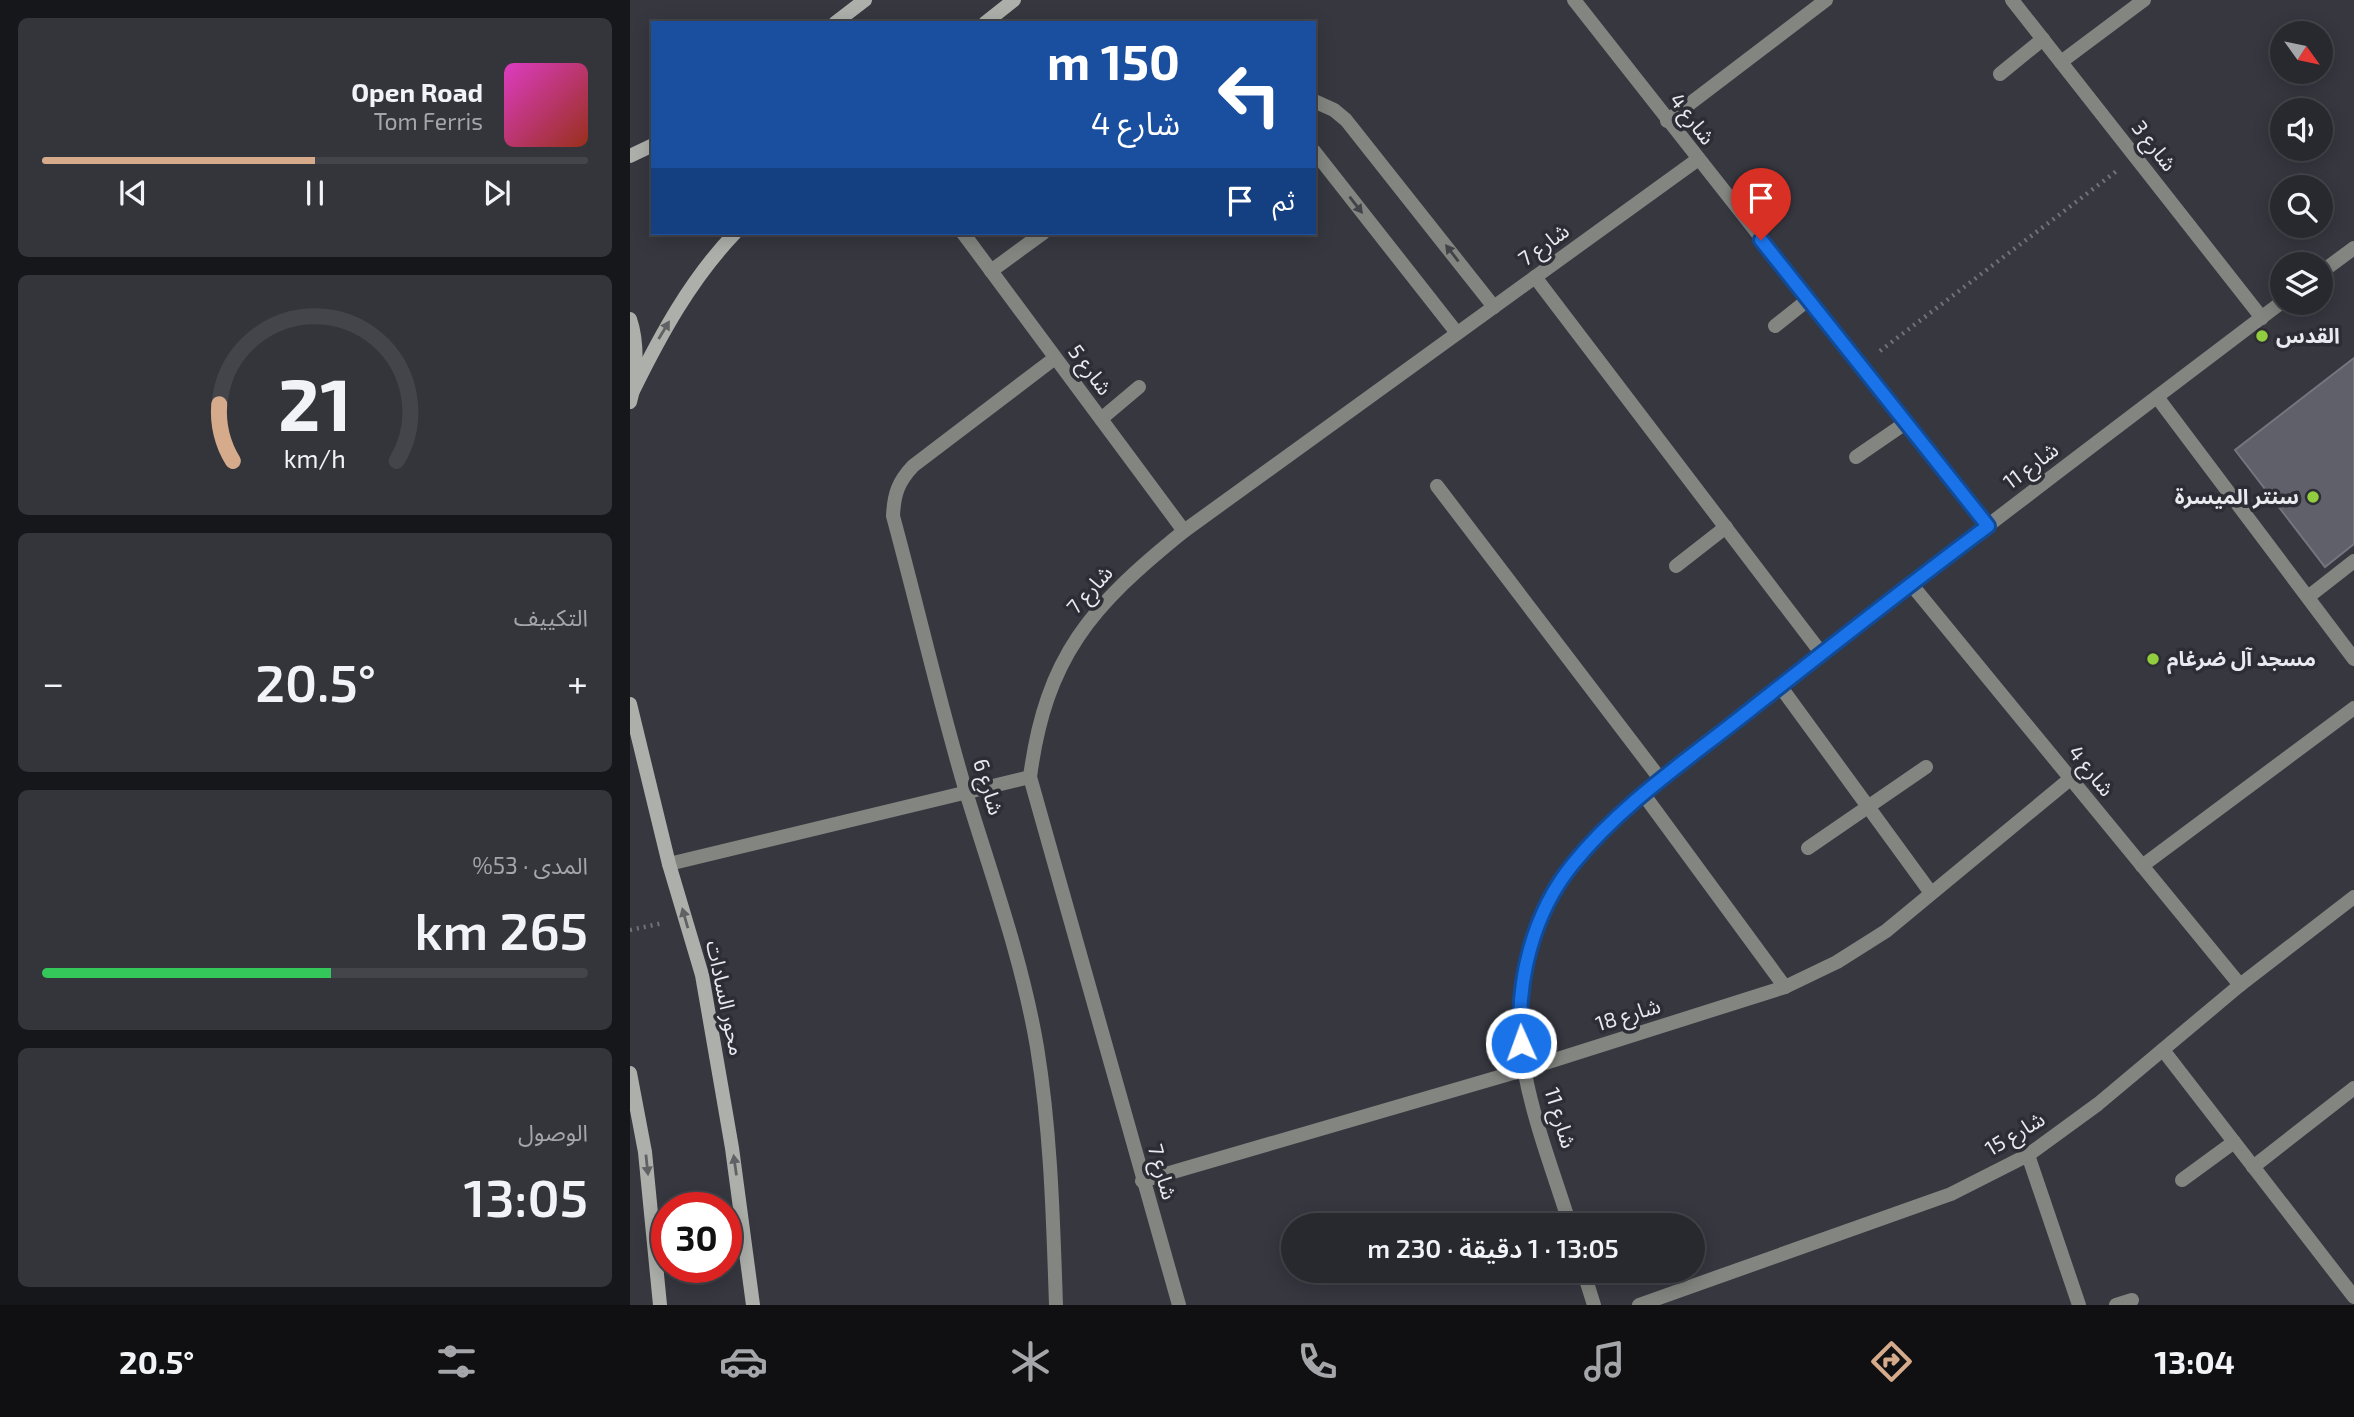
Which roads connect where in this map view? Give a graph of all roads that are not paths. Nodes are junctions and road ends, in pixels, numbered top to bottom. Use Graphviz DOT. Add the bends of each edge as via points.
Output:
graph roads {
  1 [pos="865,0"];
  2 [pos="1014,0"];
  3 [pos="1574,0"];
  4 [pos="1826,0"];
  5 [pos="2012,0"];
  6 [pos="2144,0"];
  7 [pos="838,21"];
  8 [pos="988,21"];
  9 [pos="2043,40"];
  10 [pos="2061,62"];
  11 [pos="2000,74"];
  12 [pos="1316,102"];
  13 [pos="1667,121"];
  14 [pos="651,146"];
  15 [pos="1316,154"];
  16 [pos="630,156"];
  17 [pos="1697,160"];
  18 [pos="733,235"];
  19 [pos="964,235"];
  20 [pos="1040,235"];
  21 [pos="2354,248"];
  22 [pos="2333,263"];
  23 [pos="991,271"];
  24 [pos="1535,277"];
  25 [pos="1809,299"];
  26 [pos="1494,307"];
  27 [pos="2270,312"];
  28 [pos="630,318"];
  29 [pos="2262,318"];
  30 [pos="1775,326"];
  31 [pos="1457,333"];
  32 [pos="1055,358"];
  33 [pos="1139,387"];
  34 [pos="632,397"];
  35 [pos="2157,397"];
  36 [pos="1101,419"];
  37 [pos="1906,422"];
  38 [pos="1856,457"];
  39 [pos="1437,486"];
  40 [pos="1988,526"];
  41 [pos="1726,527"];
  42 [pos="1184,531"];
  43 [pos="2354,561"];
  44 [pos="1676,566"];
  45 [pos="1911,584"];
  46 [pos="2308,597"];
  47 [pos="1822,654"];
  48 [pos="2354,659"];
  49 [pos="1780,686"];
  50 [pos="630,704"];
  51 [pos="2354,708"];
  52 [pos="1926,767"];
  53 [pos="1030,777"];
  54 [pos="2070,779"];
  55 [pos="1661,780"];
  56 [pos="967,792"];
  57 [pos="1644,795"];
  58 [pos="1868,807"];
  59 [pos="1808,848"];
  60 [pos="669,863"];
  61 [pos="2142,866"];
  62 [pos="1931,893"];
  63 [pos="2354,897"];
  64 [pos="2240,985"];
  65 [pos="1785,987"];
  66 [pos="2162,1050"];
  67 [pos="1523,1070"];
  68 [pos="630,1073"];
  69 [pos="2354,1088"];
  70 [pos="2234,1142"];
  71 [pos="2028,1155"];
  72 [pos="2253,1167"];
  73 [pos="2182,1180"];
  74 [pos="1142,1181"];
  75 [pos="1566,1213"];
  76 [pos="1587,1283"];
  77 [pos="2354,1297"];
  78 [pos="2132,1300"];
  79 [pos="660,1305"];
  80 [pos="753,1305"];
  81 [pos="1056,1305"];
  82 [pos="1179,1305"];
  83 [pos="1594,1305"];
  84 [pos="1639,1305"];
  85 [pos="2079,1305"];
  86 [pos="2116,1305"];
  1 -- 7 [label="street"];
  2 -- 8 [label="street"];
  3 -- 13 [label="street, شارع 4"];
  4 -- 13 [label="street"];
  5 -- 9 [label="street, شارع 3"];
  6 -- 10 [label="street"];
  9 -- 10 [label="street, شارع 3"];
  9 -- 11 [label="street"];
  10 -- 29 [label="street, شارع 3"];
  26 -- 12 [label="street, one-way" via="1346,120"];
  13 -- 17 [label="street, شارع 4"];
  14 -- 16 [label="street"];
  15 -- 31 [label="street, one-way"];
  17 -- 24 [label="street, شارع 7"];
  17 -- 25 [label="street, شارع 4"];
  34 -- 18 [label="street, one-way" via="687,292"];
  19 -- 23 [label="street, شارع 5"];
  20 -- 23 [label="street"];
  21 -- 22 [label="street"];
  23 -- 32 [label="street, شارع 5"];
  24 -- 26 [label="street, شارع 7"];
  24 -- 41 [label="street"];
  25 -- 30 [label="street"];
  25 -- 37 [label="street, شارع 4"];
  26 -- 31 [label="street, شارع 7"];
  27 -- 29 [label="street"];
  28 -- 34 [label="street" via="635,331"];
  29 -- 35 [label="street, شارع 11"];
  31 -- 42 [label="street, شارع 7"];
  32 -- 36 [label="street, شارع 5"];
  32 -- 56 [label="street, شارع 6" via="913,466 894,497 893,516"];
  33 -- 36 [label="street"];
  35 -- 40 [label="street, شارع 11"];
  35 -- 46 [label="street"];
  36 -- 42 [label="street, شارع 5"];
  37 -- 38 [label="street"];
  37 -- 40 [label="street, شارع 4"];
  39 -- 55 [label="street"];
  40 -- 45 [label="street, شارع 11"];
  41 -- 44 [label="street"];
  41 -- 47 [label="street"];
  42 -- 53 [label="street, شارع 7" via="1102,604 1073,642 1051,685 1036,730"];
  43 -- 46 [label="street"];
  45 -- 47 [label="street, شارع 11"];
  45 -- 54 [label="street, شارع 4"];
  46 -- 48 [label="street"];
  47 -- 49 [label="street, شارع 11"];
  49 -- 55 [label="street, شارع 11"];
  49 -- 58 [label="street"];
  50 -- 60 [label="street, محور السادات"];
  51 -- 61 [label="street"];
  52 -- 58 [label="street"];
  53 -- 56 [label="street"];
  53 -- 74 [label="street, شارع 7"];
  54 -- 61 [label="street, شارع 4"];
  54 -- 62 [label="street, شارع 18"];
  55 -- 57 [label="street, شارع 11"];
  56 -- 60 [label="street"];
  56 -- 81 [label="street, شارع 6" via="995,877 1036,1044 1049,1128"];
  57 -- 65 [label="street"];
  57 -- 67 [label="street, شارع 11" via="1572,864 1544,911 1525,962 1519,1016"];
  58 -- 59 [label="street"];
  58 -- 62 [label="street"];
  80 -- 60 [label="street, محور السادات, one-way" via="702,975"];
  61 -- 64 [label="street, شارع 4"];
  62 -- 65 [label="street, شارع 18" via="1838,962"];
  63 -- 64 [label="street, شارع 15"];
  64 -- 66 [label="street, شارع 15"];
  65 -- 67 [label="street, شارع 18"];
  66 -- 70 [label="street"];
  66 -- 71 [label="street, شارع 15"];
  67 -- 74 [label="street, شارع 18"];
  67 -- 75 [label="street, شارع 11"];
  68 -- 79 [label="street, one-way" via="645,1152"];
  69 -- 72 [label="street"];
  70 -- 72 [label="street"];
  70 -- 73 [label="street"];
  71 -- 84 [label="street, شارع 15" via="1951,1194"];
  71 -- 85 [label="street"];
  72 -- 77 [label="street"];
  74 -- 82 [label="street, شارع 7"];
  76 -- 83 [label="street"];
  78 -- 86 [label="street"];
}
